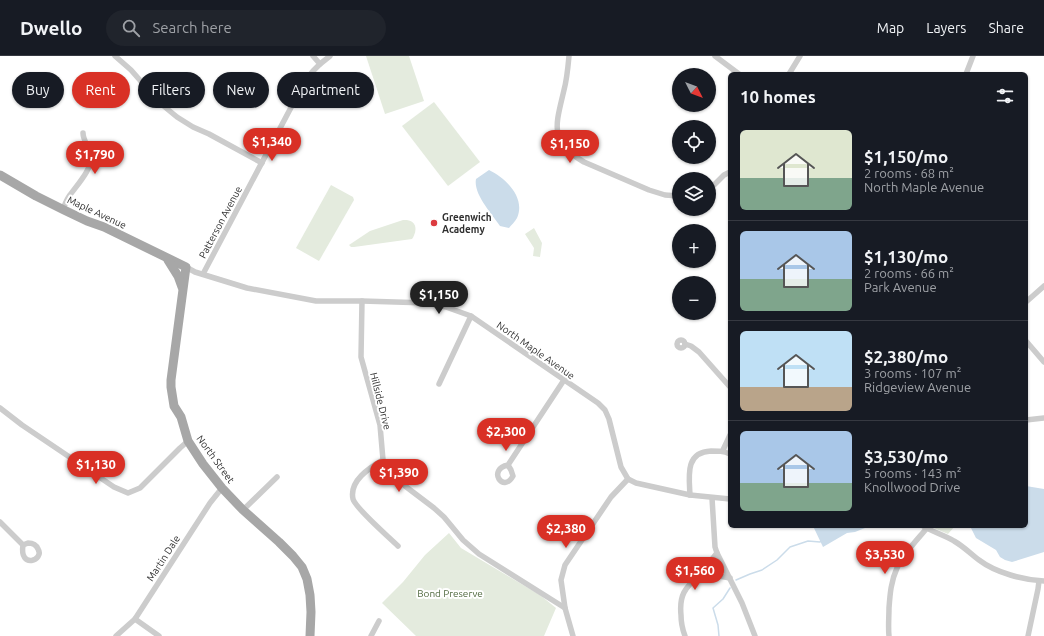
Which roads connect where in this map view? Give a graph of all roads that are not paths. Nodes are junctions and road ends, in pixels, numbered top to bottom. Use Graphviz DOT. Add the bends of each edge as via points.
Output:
graph roads {
  1 [pos="115,56"];
  2 [pos="313,56"];
  3 [pos="330,56"];
  4 [pos="569,56"];
  5 [pos="714,56"];
  6 [pos="800,56"];
  7 [pos="973,56"];
  8 [pos="320,64"];
  9 [pos="736,72"];
  10 [pos="790,72"];
  11 [pos="967,72"];
  12 [pos="83,133"];
  13 [pos="262,163"];
  14 [pos="728,173"];
  15 [pos="0,175"];
  16 [pos="716,183"];
  17 [pos="672,196"];
  18 [pos="63,209"];
  19 [pos="166,257"];
  20 [pos="186,267"];
  21 [pos="203,274"];
  22 [pos="1044,286"];
  23 [pos="183,288"];
  24 [pos="1028,300"];
  25 [pos="362,301"];
  26 [pos="471,316"];
  27 [pos="1028,343"];
  28 [pos="685,344"];
  29 [pos="1044,362"];
  30 [pos="564,380"];
  31 [pos="439,384"];
  32 [pos="728,385"];
  33 [pos="0,408"];
  34 [pos="1044,418"];
  35 [pos="1028,420"];
  36 [pos="728,439"];
  37 [pos="188,441"];
  38 [pos="723,450"];
  39 [pos="728,453"];
  40 [pos="383,460"];
  41 [pos="508,466"];
  42 [pos="277,477"];
  43 [pos="628,479"];
  44 [pos="222,488"];
  45 [pos="690,495"];
  46 [pos="712,498"];
  47 [pos="728,499"];
  48 [pos="243,510"];
  49 [pos="0,522"];
  50 [pos="924,528"];
  51 [pos="927,528"];
  52 [pos="23,545"];
  53 [pos="398,546"];
  54 [pos="717,553"];
  55 [pos="700,574"];
  56 [pos="730,578"];
  57 [pos="1041,581"];
  58 [pos="565,608"];
  59 [pos="135,619"];
  60 [pos="379,621"];
  61 [pos="116,636"];
  62 [pos="159,636"];
  63 [pos="310,636"];
  64 [pos="371,636"];
  65 [pos="573,636"];
  66 [pos="685,636"];
  67 [pos="755,636"];
  68 [pos="889,636"];
  69 [pos="1028,636"];
  1 -- 13 [label="street" via="177,117"];
  2 -- 8 [label="street"];
  3 -- 8 [label="street, Patterson Avenue"];
  4 -- 17 [label="street" via="557,128 565,148 584,162 649,190"];
  5 -- 9 [label="street"];
  6 -- 10 [label="street"];
  7 -- 11 [label="street"];
  8 -- 13 [label="street, Patterson Avenue" via="306,81"];
  12 -- 18 [label="street" via="90,149 91,162"];
  13 -- 21 [label="street, Patterson Avenue"];
  14 -- 16 [label="street"];
  15 -- 18 [label="main road, Maple Avenue"];
  18 -- 19 [label="main road, Maple Avenue"];
  19 -- 20 [label="main road, Maple Avenue"];
  19 -- 23 [label="main road"];
  20 -- 21 [label="street, North Maple Avenue"];
  20 -- 23 [label="main road, North Street"];
  21 -- 25 [label="street, North Maple Avenue" via="247,288 316,301"];
  22 -- 24 [label="street"];
  23 -- 37 [label="main road, North Street" via="171,387 174,406"];
  25 -- 26 [label="street, North Maple Avenue" via="428,304"];
  25 -- 40 [label="street, Hillside Drive" via="361,357 380,425"];
  26 -- 30 [label="street, North Maple Avenue"];
  26 -- 31 [label="street"];
  27 -- 29 [label="street"];
  28 -- 32 [label="street" via="699,352"];
  30 -- 41 [label="street"];
  30 -- 43 [label="street, North Maple Avenue" via="605,410 621,467"];
  33 -- 37 [label="street" via="114,487 128,493 140,488"];
  34 -- 35 [label="street"];
  36 -- 38 [label="street"];
  37 -- 44 [label="main road, North Street"];
  38 -- 39 [label="street"];
  38 -- 45 [label="street" via="704,451 696,456 690,465"];
  40 -- 53 [label="street" via="357,479 353,500 359,509"];
  40 -- 58 [label="street, Hillside Drive" via="390,473 444,517 478,554"];
  42 -- 48 [label="street"];
  43 -- 45 [label="street"];
  43 -- 58 [label="street" via="612,497 565,565 561,580"];
  44 -- 48 [label="main road, North Street"];
  44 -- 59 [label="street, Martin Dale"];
  45 -- 46 [label="street"];
  46 -- 47 [label="street"];
  46 -- 54 [label="street"];
  48 -- 63 [label="main road, North Street" via="302,567 310,595"];
  49 -- 52 [label="street"];
  50 -- 68 [label="street" via="897,568 890,590"];
  51 -- 57 [label="street" via="955,541 987,565 1009,574"];
  54 -- 55 [label="street"];
  54 -- 56 [label="street"];
  55 -- 56 [label="street"];
  55 -- 66 [label="street" via="683,593 680,606"];
  56 -- 67 [label="street"];
  57 -- 69 [label="street"];
  58 -- 65 [label="street"];
  59 -- 61 [label="street, Martin Dale"];
  59 -- 62 [label="street"];
  60 -- 64 [label="street"];
}
